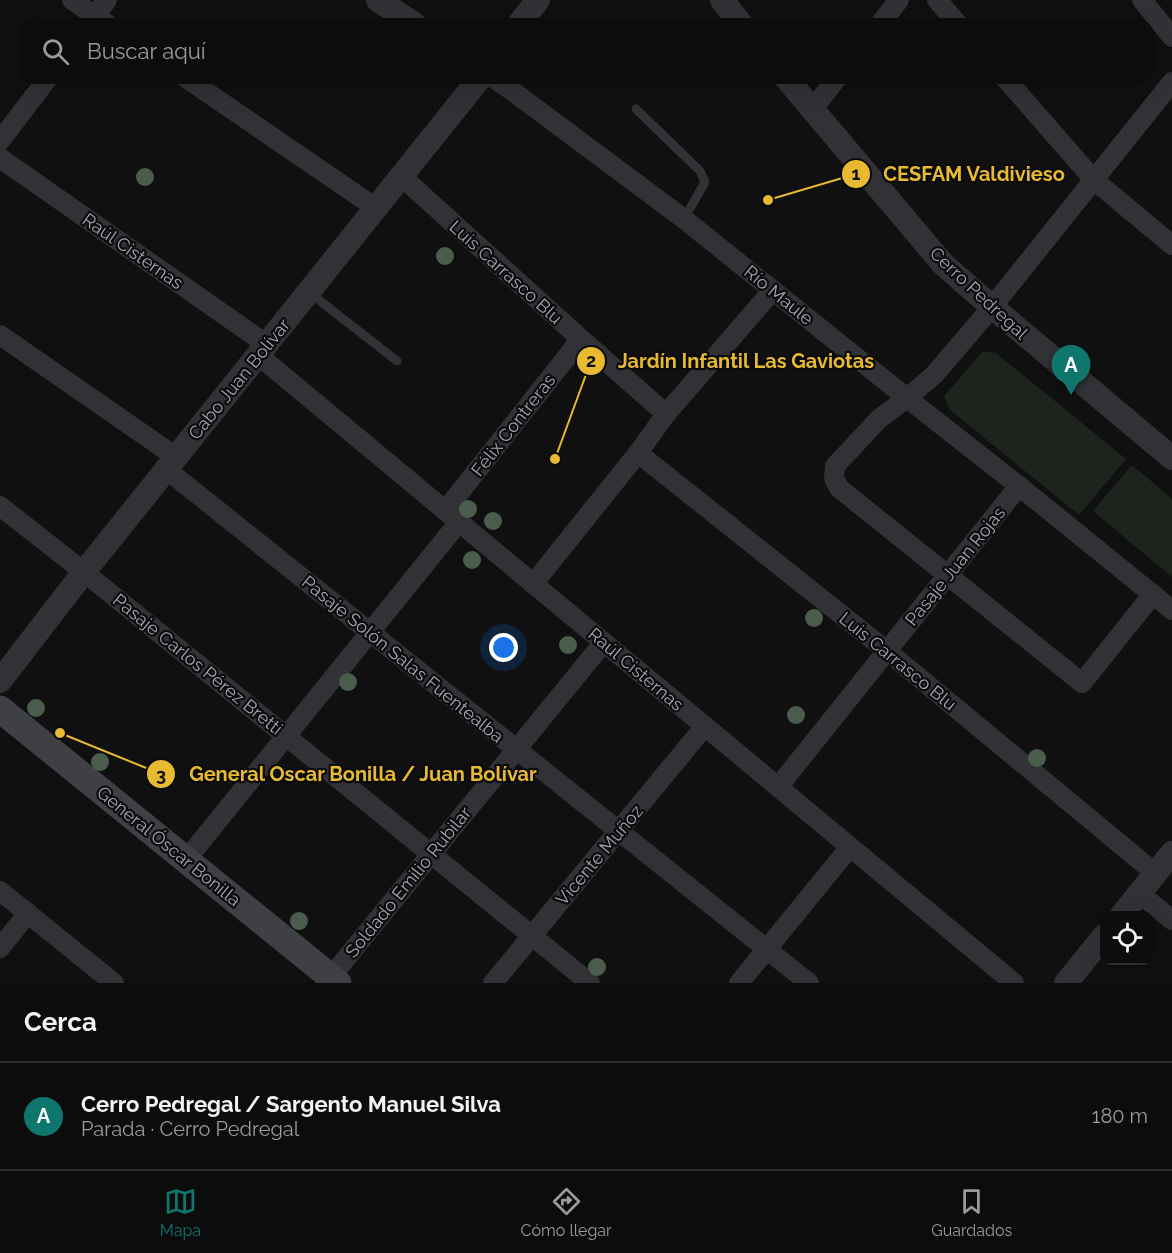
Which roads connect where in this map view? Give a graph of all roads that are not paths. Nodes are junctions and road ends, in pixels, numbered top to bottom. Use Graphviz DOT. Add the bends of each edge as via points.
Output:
graph roads {
  1 [pos="72,0"];
  2 [pos="107,0"];
  3 [pos="378,0"];
  4 [pos="538,0"];
  5 [pos="722,0"];
  6 [pos="898,0"];
  7 [pos="937,0"];
  8 [pos="1142,0"];
  9 [pos="93,18"];
  10 [pos="98,18"];
  11 [pos="405,18"];
  12 [pos="524,18"];
  13 [pos="736,18"];
  14 [pos="884,18"];
  15 [pos="953,18"];
  16 [pos="1172,37"];
  17 [pos="1172,82"];
  18 [pos="43,84"];
  19 [pos="195,84"];
  20 [pos="475,84"];
  21 [pos="502,84"];
  22 [pos="791,84"];
  23 [pos="832,84"];
  24 [pos="1010,84"];
  25 [pos="636,109"];
  26 [pos="812,110"];
  27 [pos="0,141"];
  28 [pos="0,158"];
  29 [pos="401,176"];
  30 [pos="1094,180"];
  31 [pos="376,208"];
  32 [pos="684,219"];
  33 [pos="1172,244"];
  34 [pos="773,290"];
  35 [pos="309,292"];
  36 [pos="992,308"];
  37 [pos="0,335"];
  38 [pos="581,339"];
  39 [pos="262,350"];
  40 [pos="397,361"];
  41 [pos="907,398"];
  42 [pos="666,414"];
  43 [pos="638,453"];
  44 [pos="1172,458"];
  45 [pos="171,463"];
  46 [pos="1019,486"];
  47 [pos="0,506"];
  48 [pos="452,517"];
  49 [pos="84,572"];
  50 [pos="948,575"];
  51 [pos="532,584"];
  52 [pos="1153,594"];
  53 [pos="1172,610"];
  54 [pos="370,632"];
  55 [pos="604,642"];
  56 [pos="887,651"];
  57 [pos="0,681"];
  58 [pos="0,709"];
  59 [pos="705,726"];
  60 [pos="286,736"];
  61 [pos="517,749"];
  62 [pos="778,787"];
  63 [pos="619,831"];
  64 [pos="850,847"];
  65 [pos="1172,853"];
  66 [pos="431,854"];
  67 [pos="186,860"];
  68 [pos="1155,873"];
  69 [pos="0,891"];
  70 [pos="1139,893"];
  71 [pos="1124,911"];
  72 [pos="28,913"];
  73 [pos="1172,920"];
  74 [pos="532,936"];
  75 [pos="1100,941"];
  76 [pos="0,948"];
  77 [pos="767,949"];
  78 [pos="331,981"];
  79 [pos="114,983"];
  80 [pos="494,983"];
  81 [pos="590,983"];
  82 [pos="739,983"];
  83 [pos="809,983"];
  84 [pos="1014,983"];
  85 [pos="1066,983"];
  1 -- 9 [label="street"];
  2 -- 10 [label="street"];
  3 -- 11 [label="street"];
  4 -- 12 [label="street"];
  5 -- 13 [label="street"];
  6 -- 14 [label="street"];
  7 -- 15 [label="street"];
  8 -- 16 [label="street"];
  17 -- 30 [label="street"];
  18 -- 27 [label="street"];
  19 -- 31 [label="street"];
  20 -- 29 [label="street, Cabo Juan Bolívar"];
  21 -- 32 [label="street, Río Maule"];
  22 -- 26 [label="street, Cerro Pedregal"];
  23 -- 26 [label="street"];
  24 -- 30 [label="street"];
  25 -- 32 [label="lane" via="700,171 705,182"];
  26 -- 36 [label="street, Cerro Pedregal" via="943,264"];
  28 -- 39 [label="street, Raúl Cisternas"];
  29 -- 31 [label="street, Cabo Juan Bolívar"];
  29 -- 38 [label="street, Luis Carrasco Blu"];
  30 -- 33 [label="street"];
  30 -- 36 [label="street"];
  31 -- 35 [label="street, Cabo Juan Bolívar"];
  32 -- 34 [label="street, Río Maule"];
  34 -- 41 [label="street, Río Maule"];
  34 -- 42 [label="street"];
  35 -- 39 [label="street, Cabo Juan Bolívar"];
  35 -- 40 [label="lane"];
  36 -- 41 [label="street" via="934,375"];
  36 -- 44 [label="street, Cerro Pedregal"];
  37 -- 45 [label="street, Pasaje Solón Salas Fuentealba"];
  38 -- 42 [label="street, Luis Carrasco Blu"];
  38 -- 48 [label="street, Félix Contreras"];
  39 -- 45 [label="street, Cabo Juan Bolívar"];
  39 -- 48 [label="street, Raúl Cisternas"];
  41 -- 46 [label="street, Río Maule"];
  41 -- 50 [label="street" via="879,419 835,466 834,478 839,488"];
  42 -- 43 [label="street"];
  43 -- 51 [label="street"];
  43 -- 56 [label="street, Luis Carrasco Blu"];
  45 -- 49 [label="street, Cabo Juan Bolívar"];
  45 -- 54 [label="street, Pasaje Solón Salas Fuentealba"];
  46 -- 50 [label="street, Pasaje Juan Rojas"];
  46 -- 52 [label="street, Río Maule"];
  47 -- 49 [label="street, Pasaje Carlos Pérez Bretti"];
  48 -- 51 [label="street, Raúl Cisternas"];
  48 -- 54 [label="street, Félix Contreras"];
  49 -- 57 [label="street, Cabo Juan Bolívar"];
  49 -- 60 [label="street, Pasaje Carlos Pérez Bretti"];
  50 -- 52 [label="street" via="1082,683"];
  50 -- 56 [label="street, Pasaje Juan Rojas"];
  51 -- 55 [label="street, Raúl Cisternas"];
  52 -- 53 [label="street, Río Maule"];
  54 -- 60 [label="street, Félix Contreras"];
  54 -- 61 [label="street, Pasaje Solón Salas Fuentealba"];
  55 -- 59 [label="street, Raúl Cisternas"];
  55 -- 61 [label="street, Soldado Emilio Rubilar"];
  56 -- 62 [label="street, Pasaje Juan Rojas"];
  56 -- 68 [label="street, Luis Carrasco Blu"];
  58 -- 67 [label="main road, General Óscar Bonilla"];
  59 -- 62 [label="street, Raúl Cisternas"];
  59 -- 63 [label="street, Vicente Muñoz"];
  60 -- 66 [label="street, Pasaje Carlos Pérez Bretti"];
  60 -- 67 [label="street, Félix Contreras"];
  61 -- 63 [label="street, Pasaje Solón Salas Fuentealba"];
  61 -- 66 [label="street, Soldado Emilio Rubilar"];
  62 -- 64 [label="street, Raúl Cisternas"];
  63 -- 74 [label="street, Vicente Muñoz"];
  63 -- 77 [label="street, Pasaje Solón Salas Fuentealba"];
  64 -- 77 [label="street"];
  64 -- 84 [label="street, Raúl Cisternas"];
  65 -- 68 [label="street"];
  66 -- 74 [label="street, Pasaje Carlos Pérez Bretti"];
  66 -- 78 [label="street, Soldado Emilio Rubilar"];
  67 -- 78 [label="main road, General Óscar Bonilla"];
  68 -- 70 [label="street"];
  69 -- 72 [label="street"];
  70 -- 71 [label="street"];
  70 -- 73 [label="street"];
  72 -- 76 [label="street"];
  72 -- 79 [label="street"];
  74 -- 80 [label="street, Vicente Muñoz"];
  74 -- 81 [label="street, Pasaje Carlos Pérez Bretti"];
  75 -- 85 [label="street"];
  77 -- 82 [label="street"];
  77 -- 83 [label="street, Pasaje Solón Salas Fuentealba"];
}
